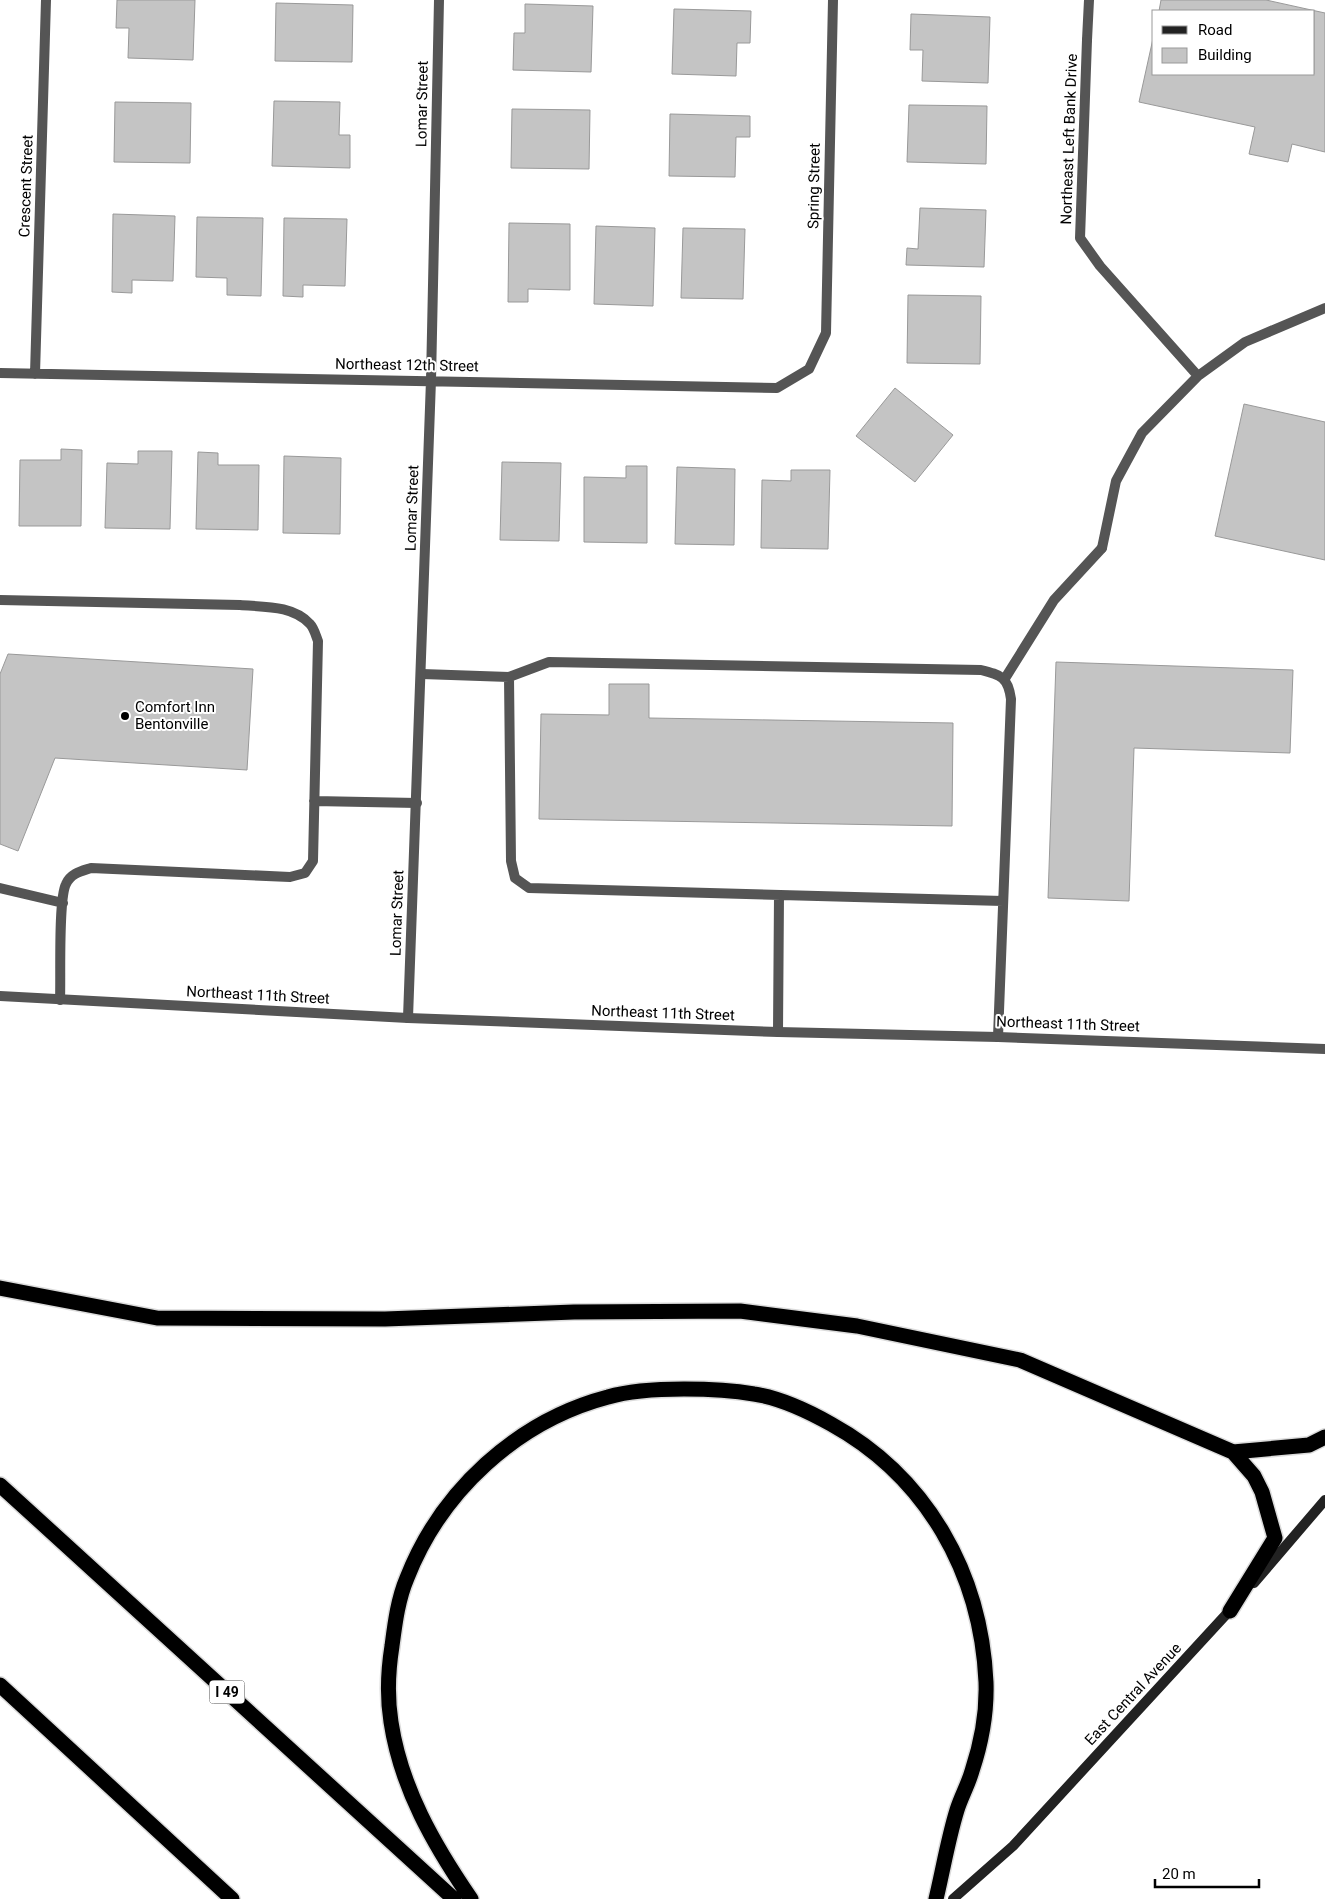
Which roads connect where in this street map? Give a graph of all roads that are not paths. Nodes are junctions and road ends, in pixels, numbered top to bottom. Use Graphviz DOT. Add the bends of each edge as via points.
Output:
graph roads {
  1 [pos="46,0"];
  2 [pos="439,0"];
  3 [pos="833,0"];
  4 [pos="1089,0"];
  5 [pos="1325,308"];
  6 [pos="809,369"];
  7 [pos="0,373"];
  8 [pos="35,374"];
  9 [pos="1198,376"];
  10 [pos="431,380"];
  11 [pos="0,600"];
  12 [pos="422,674"];
  13 [pos="509,677"];
  14 [pos="1004,680"];
  15 [pos="314,801"];
  16 [pos="417,803"];
  17 [pos="0,888"];
  18 [pos="779,895"];
  19 [pos="1003,902"];
  20 [pos="62,903"];
  21 [pos="0,996"];
  22 [pos="60,1000"];
  23 [pos="408,1018"];
  24 [pos="778,1032"];
  25 [pos="998,1037"];
  26 [pos="1325,1049"];
  27 [pos="0,1288"];
  28 [pos="1325,1438"];
  29 [pos="1233,1452"];
  30 [pos="0,1485"];
  31 [pos="1325,1500"];
  32 [pos="1230,1611"];
  33 [pos="0,1686"];
  34 [pos="232,1899"];
  35 [pos="454,1899"];
  36 [pos="471,1899"];
  37 [pos="936,1899"];
  38 [pos="953,1899"];
  1 -- 8 [label="street, Crescent Street"];
  2 -- 10 [label="street, Lomar Street"];
  3 -- 6 [label="street, Spring Street" via="826,333"];
  4 -- 9 [label="street, Northeast Left Bank Drive" via="1080,238 1100,266"];
  5 -- 9 [label="street" via="1245,342"];
  6 -- 10 [label="street, Northeast 12th Street" via="776,388"];
  7 -- 8 [label="street, Northeast 12th Street"];
  8 -- 10 [label="street, Northeast 12th Street"];
  9 -- 14 [label="street" via="1142,433 1116,481 1102,548 1054,600"];
  10 -- 12 [label="street, Lomar Street"];
  11 -- 15 [label="street" via="240,605 276,608 297,614 312,625 318,641"];
  12 -- 13 [label="street"];
  12 -- 16 [label="street, Lomar Street"];
  13 -- 14 [label="street" via="549,662 981,670 1000,675"];
  13 -- 18 [label="street" via="511,861 515,878 529,888"];
  14 -- 19 [label="street" via="1009,685 1011,699"];
  15 -- 16 [label="street"];
  15 -- 20 [label="street" via="312,861 306,873 290,877 92,868 76,873 66,884"];
  16 -- 23 [label="street, Lomar Street"];
  17 -- 20 [label="street"];
  18 -- 19 [label="street"];
  18 -- 24 [label="street"];
  19 -- 25 [label="street"];
  20 -- 22 [label="street"];
  21 -- 22 [label="street, Northeast 11th Street"];
  22 -- 23 [label="street, Northeast 11th Street"];
  23 -- 24 [label="street, Northeast 11th Street"];
  24 -- 25 [label="street, Northeast 11th Street"];
  25 -- 26 [label="street, Northeast 11th Street"];
  27 -- 29 [label="highway" via="157,1318 385,1319 574,1312 740,1311 857,1326 1020,1360"];
  28 -- 29 [label="highway" via="1309,1445"];
  29 -- 32 [label="highway" via="1254,1476 1262,1492 1275,1538"];
  30 -- 35 [label="highway, I 49"];
  31 -- 32 [label="main road, East Central Avenue"];
  32 -- 38 [label="main road, East Central Avenue" via="1013,1846"];
  33 -- 34 [label="highway"];
  36 -- 37 [label="highway" via="439,1853 398,1760 390,1720 388,1672 395,1622 406,1579 425,1540 450,1501 479,1470 517,1440 560,1415 608,1397 656,1389 756,1394 806,1411 849,1434 890,1466 921,1499 952,1548 970,1589 982,1635 986,1685 982,1728 973,1770 956,1812"];
}
